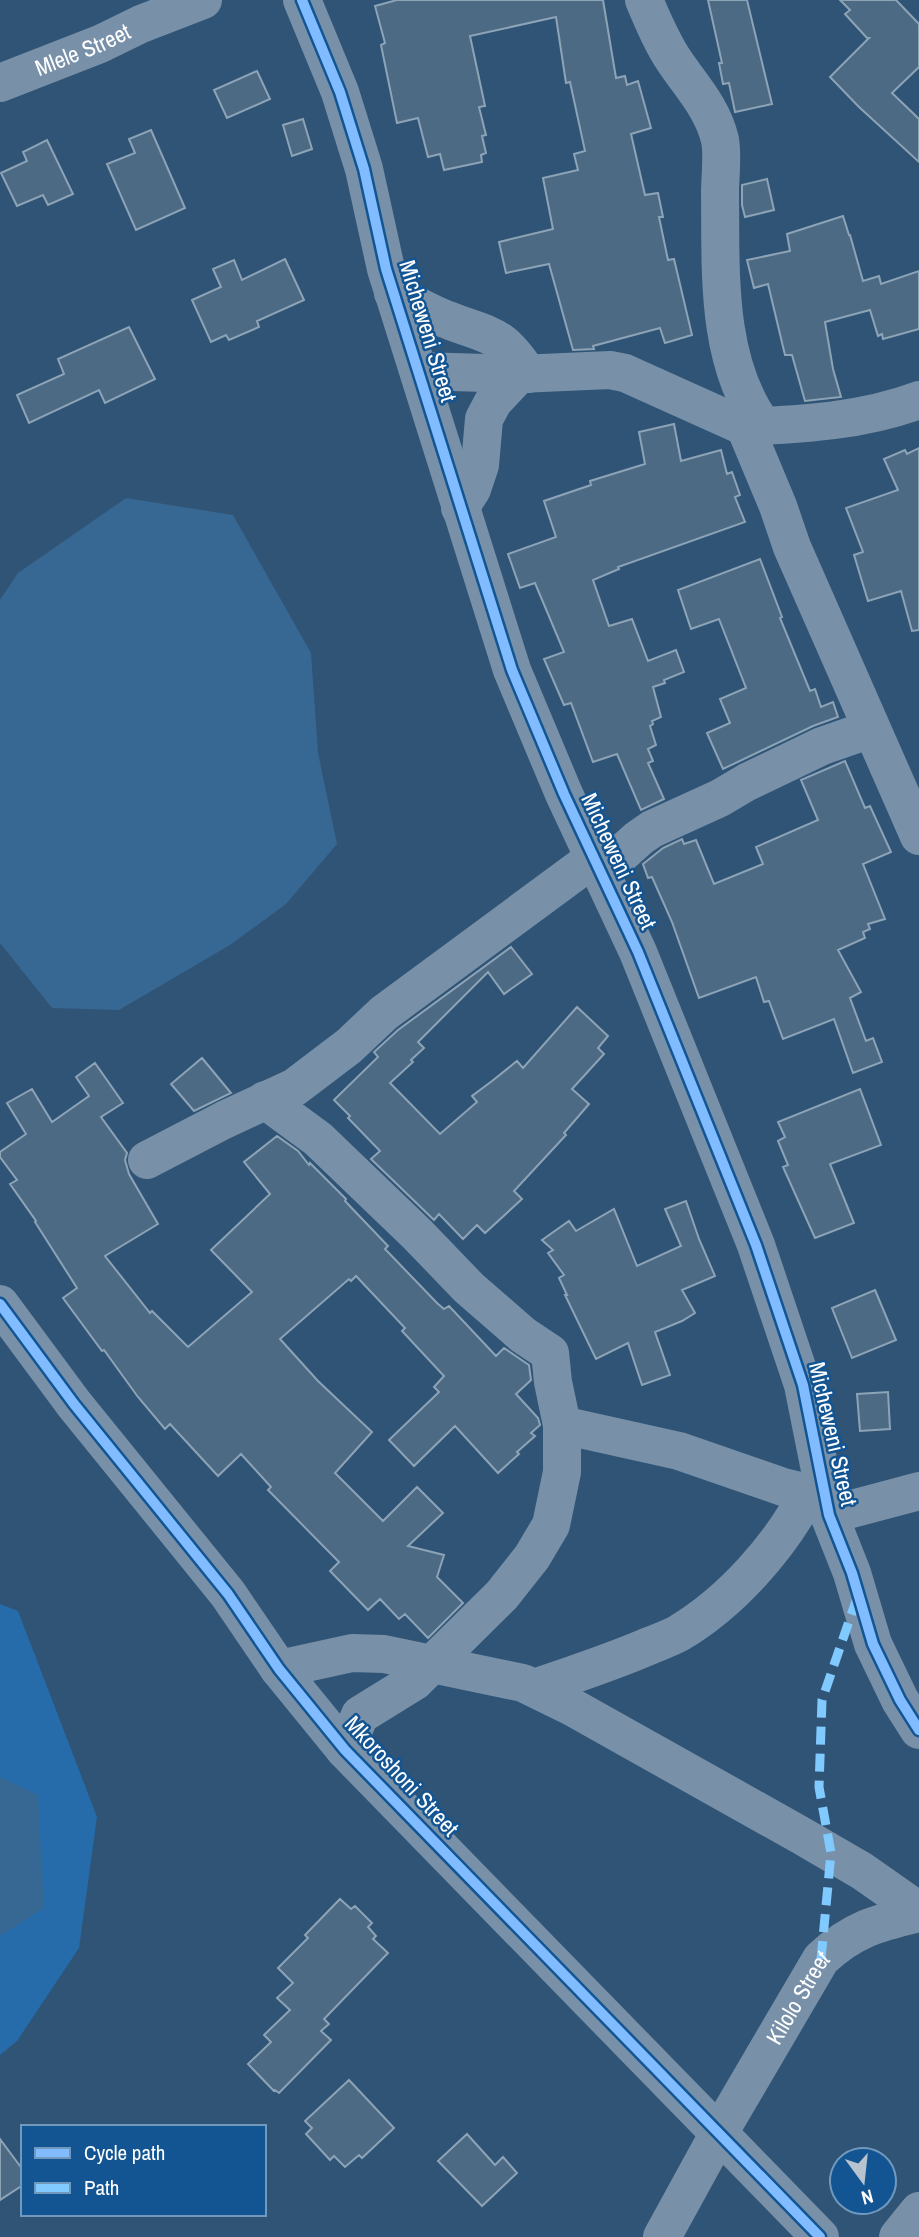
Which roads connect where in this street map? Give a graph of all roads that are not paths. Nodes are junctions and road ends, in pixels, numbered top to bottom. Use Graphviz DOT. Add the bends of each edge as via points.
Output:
graph roads {
  1 [pos="202,0"];
  2 [pos="302,0"];
  3 [pos="644,0"];
  4 [pos="0,83"];
  5 [pos="393,293"];
  6 [pos="419,371"];
  7 [pos="524,374"];
  8 [pos="919,400"];
  9 [pos="754,426"];
  10 [pos="460,508"];
  11 [pos="871,729"];
  12 [pos="919,836"];
  13 [pos="598,865"];
  14 [pos="265,1100"];
  15 [pos="147,1160"];
  16 [pos="0,1304"];
  17 [pos="562,1425"];
  18 [pos="919,1491"];
  19 [pos="820,1502"];
  20 [pos="433,1663"];
  21 [pos="279,1669"];
  22 [pos="534,1688"];
  23 [pos="919,1730"];
  24 [pos="345,1750"];
  25 [pos="919,1912"];
  26 [pos="719,2133"];
  27 [pos="919,2211"];
  28 [pos="662,2237"];
  29 [pos="820,2237"];
  30 [pos="898,2237"];
  1 -- 4 [label="street, Mlele Street"];
  2 -- 5 [label="street, Micheweni Street" via="340,92 360,156"];
  3 -- 9 [label="street" via="674,61 699,93 721,141 725,325"];
  5 -- 6 [label="street, Micheweni Street"];
  5 -- 7 [label="street" via="505,344"];
  6 -- 7 [label="street"];
  6 -- 10 [label="street, Micheweni Street"];
  7 -- 9 [label="street" via="625,373"];
  7 -- 10 [label="street" via="498,396 484,419 480,465"];
  8 -- 9 [label="street" via="870,415"];
  9 -- 11 [label="street" via="792,547"];
  10 -- 13 [label="street, Micheweni Street" via="512,670"];
  11 -- 12 [label="street"];
  11 -- 13 [label="street" via="790,761 652,829"];
  13 -- 14 [label="street" via="384,1013 296,1087"];
  13 -- 19 [label="street, Micheweni Street" via="662,1008 756,1245 803,1385"];
  14 -- 15 [label="street"];
  14 -- 17 [label="street" via="318,1139 469,1288 550,1353"];
  16 -- 21 [label="street, Mkoroshoni Street" via="74,1404 228,1594"];
  17 -- 19 [label="street" via="679,1451"];
  17 -- 20 [label="street" via="562,1472 551,1525 502,1595"];
  18 -- 19 [label="street"];
  19 -- 22 [label="street" via="795,1518 765,1558 721,1602 678,1633 618,1660"];
  19 -- 23 [label="street, Micheweni Street" via="852,1573 873,1644"];
  20 -- 21 [label="street" via="352,1653"];
  20 -- 22 [label="street"];
  20 -- 24 [label="street" via="415,1681 360,1715"];
  21 -- 24 [label="street, Mkoroshoni Street"];
  22 -- 25 [label="street" via="802,1836"];
  24 -- 26 [label="street, Mkoroshoni Street"];
  25 -- 26 [label="street, Kilolo Street" via="854,1933 821,1959"];
  26 -- 28 [label="street, Kilolo Street"];
  26 -- 29 [label="street, Mkoroshoni Street"];
  27 -- 30 [label="street"];
}
